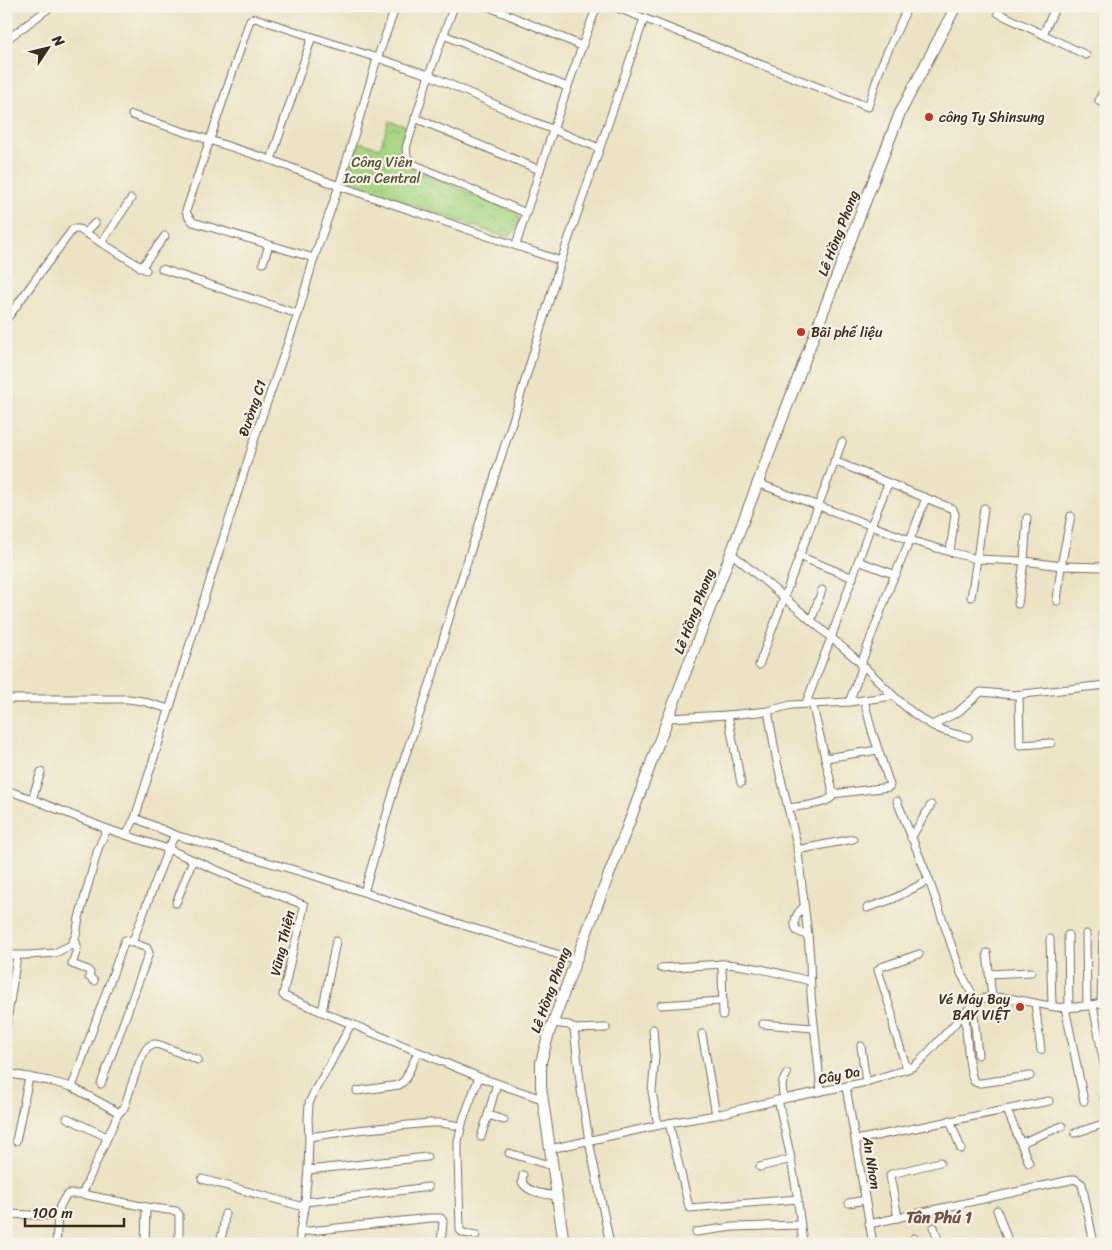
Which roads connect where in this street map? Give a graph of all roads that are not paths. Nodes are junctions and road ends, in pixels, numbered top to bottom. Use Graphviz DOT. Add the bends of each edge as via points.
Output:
graph roads {
  1 [pos="52,6"];
  2 [pos="396,6"];
  3 [pos="454,6"];
  4 [pos="487,6"];
  5 [pos="597,6"];
  6 [pos="613,6"];
  7 [pos="908,6"];
  8 [pos="956,6"];
  9 [pos="1056,6"];
  10 [pos="998,13"];
  11 [pos="644,19"];
  12 [pos="1043,34"];
  13 [pos="444,35"];
  14 [pos="312,37"];
  15 [pos="6,40"];
  16 [pos="582,46"];
  17 [pos="1086,55"];
  18 [pos="377,59"];
  19 [pos="429,75"];
  20 [pos="1106,84"];
  21 [pos="567,87"];
  22 [pos="1102,103"];
  23 [pos="132,115"];
  24 [pos="415,118"];
  25 [pos="553,128"];
  26 [pos="209,140"];
  27 [pos="599,148"];
  28 [pos="271,160"];
  29 [pos="540,170"];
  30 [pos="339,186"];
  31 [pos="131,199"];
  32 [pos="526,213"];
  33 [pos="94,222"];
  34 [pos="86,233"];
  35 [pos="165,236"];
  36 [pos="101,243"];
  37 [pos="269,245"];
  38 [pos="516,245"];
  39 [pos="314,258"];
  40 [pos="561,261"];
  41 [pos="263,263"];
  42 [pos="162,269"];
  43 [pos="298,314"];
  44 [pos="6,318"];
  45 [pos="842,442"];
  46 [pos="834,461"];
  47 [pos="757,483"];
  48 [pos="888,484"];
  49 [pos="926,498"];
  50 [pos="818,506"];
  51 [pos="984,508"];
  52 [pos="1071,516"];
  53 [pos="1027,518"];
  54 [pos="871,525"];
  55 [pos="910,540"];
  56 [pos="950,552"];
  57 [pos="731,553"];
  58 [pos="799,556"];
  59 [pos="978,559"];
  60 [pos="858,561"];
  61 [pos="1024,561"];
  62 [pos="1062,566"];
  63 [pos="1106,567"];
  64 [pos="896,575"];
  65 [pos="853,578"];
  66 [pos="822,590"];
  67 [pos="784,597"];
  68 [pos="971,597"];
  69 [pos="1057,602"];
  70 [pos="1018,604"];
  71 [pos="811,621"];
  72 [pos="831,638"];
  73 [pos="861,664"];
  74 [pos="759,665"];
  75 [pos="1106,686"];
  76 [pos="1019,695"];
  77 [pos="893,696"];
  78 [pos="6,699"];
  79 [pos="864,700"];
  80 [pos="849,702"];
  81 [pos="809,703"];
  82 [pos="169,710"];
  83 [pos="768,711"];
  84 [pos="728,715"];
  85 [pos="668,718"];
  86 [pos="932,725"];
  87 [pos="968,737"];
  88 [pos="1051,742"];
  89 [pos="878,750"];
  90 [pos="825,758"];
  91 [pos="41,772"];
  92 [pos="741,783"];
  93 [pos="6,790"];
  94 [pos="833,794"];
  95 [pos="32,799"];
  96 [pos="896,801"];
  97 [pos="932,805"];
  98 [pos="788,808"];
  99 [pos="135,818"];
  100 [pos="107,829"];
  101 [pos="126,835"];
  102 [pos="176,835"];
  103 [pos="911,838"];
  104 [pos="853,839"];
  105 [pos="168,849"];
  106 [pos="798,850"];
  107 [pos="193,860"];
  108 [pos="928,880"];
  109 [pos="364,892"];
  110 [pos="176,903"];
  111 [pos="804,907"];
  112 [pos="867,908"];
  113 [pos="1086,934"];
  114 [pos="1103,934"];
  115 [pos="1068,935"];
  116 [pos="808,936"];
  117 [pos="1050,939"];
  118 [pos="74,940"];
  119 [pos="336,941"];
  120 [pos="132,943"];
  121 [pos="987,953"];
  122 [pos="919,954"];
  123 [pos="6,955"];
  124 [pos="17,956"];
  125 [pos="576,960"];
  126 [pos="722,964"];
  127 [pos="661,968"];
  128 [pos="1031,972"];
  129 [pos="989,974"];
  130 [pos="94,981"];
  131 [pos="810,981"];
  132 [pos="992,997"];
  133 [pos="722,1001"];
  134 [pos="1104,1002"];
  135 [pos="974,1003"];
  136 [pos="1035,1003"];
  137 [pos="1090,1005"];
  138 [pos="661,1006"];
  139 [pos="1052,1006"];
  140 [pos="1067,1007"];
  141 [pos="322,1012"];
  142 [pos="965,1013"];
  143 [pos="723,1015"];
  144 [pos="552,1023"];
  145 [pos="351,1024"];
  146 [pos="763,1024"];
  147 [pos="6,1028"];
  148 [pos="606,1028"];
  149 [pos="813,1028"];
  150 [pos="574,1029"];
  151 [pos="653,1029"];
  152 [pos="702,1034"];
  153 [pos="861,1046"];
  154 [pos="1041,1050"];
  155 [pos="418,1052"];
  156 [pos="978,1055"];
  157 [pos="198,1060"];
  158 [pos="907,1069"];
  159 [pos="6,1073"];
  160 [pos="788,1074"];
  161 [pos="1106,1075"];
  162 [pos="1030,1076"];
  163 [pos="29,1077"];
  164 [pos="479,1077"];
  165 [pos="866,1082"];
  166 [pos="497,1083"];
  167 [pos="101,1084"];
  168 [pos="72,1087"];
  169 [pos="846,1087"];
  170 [pos="357,1091"];
  171 [pos="821,1091"];
  172 [pos="1104,1098"];
  173 [pos="542,1099"];
  174 [pos="781,1099"];
  175 [pos="1050,1101"];
  176 [pos="1084,1101"];
  177 [pos="1106,1108"];
  178 [pos="1007,1110"];
  179 [pos="118,1114"];
  180 [pos="488,1115"];
  181 [pos="716,1115"];
  182 [pos="67,1118"];
  183 [pos="504,1120"];
  184 [pos="950,1120"];
  185 [pos="669,1123"];
  186 [pos="1106,1123"];
  187 [pos="658,1125"];
  188 [pos="461,1126"];
  189 [pos="1062,1126"];
  190 [pos="1075,1133"];
  191 [pos="481,1137"];
  192 [pos="107,1138"];
  193 [pos="309,1138"];
  194 [pos="856,1140"];
  195 [pos="16,1141"];
  196 [pos="589,1141"];
  197 [pos="1021,1143"];
  198 [pos="550,1149"];
  199 [pos="961,1149"];
  200 [pos="509,1153"];
  201 [pos="428,1157"];
  202 [pos="791,1159"];
  203 [pos="940,1162"];
  204 [pos="1029,1163"];
  205 [pos="552,1166"];
  206 [pos="760,1167"];
  207 [pos="308,1170"];
  208 [pos="523,1175"];
  209 [pos="202,1179"];
  210 [pos="428,1186"];
  211 [pos="82,1194"];
  212 [pos="557,1196"];
  213 [pos="798,1199"];
  214 [pos="865,1200"];
  215 [pos="848,1203"];
  216 [pos="304,1204"];
  217 [pos="146,1207"];
  218 [pos="998,1210"];
  219 [pos="6,1214"];
  220 [pos="225,1214"];
  221 [pos="58,1216"];
  222 [pos="898,1218"];
  223 [pos="869,1224"];
  224 [pos="800,1225"];
  225 [pos="934,1227"];
  226 [pos="300,1232"];
  227 [pos="696,1232"];
  228 [pos="476,1235"];
  229 [pos="56,1244"];
  230 [pos="145,1244"];
  231 [pos="179,1244"];
  232 [pos="219,1244"];
  233 [pos="300,1244"];
  234 [pos="441,1244"];
  235 [pos="564,1244"];
  236 [pos="610,1244"];
  237 [pos="803,1244"];
  238 [pos="873,1244"];
  239 [pos="939,1244"];
  240 [pos="1009,1244"];
  241 [pos="1094,1244"];
  1 -- 15 [label="street"];
  2 -- 18 [label="street, Đường C1"];
  3 -- 13 [label="street"];
  4 -- 16 [label="street"];
  5 -- 16 [label="street"];
  6 -- 11 [label="street"];
  7 -- 11 [label="street" via="881,66 868,107"];
  8 -- 47 [label="main road, Lê Hồng Phong" via="900,113"];
  9 -- 12 [label="street"];
  10 -- 12 [label="street"];
  11 -- 27 [label="street"];
  12 -- 17 [label="street"];
  13 -- 19 [label="street"];
  13 -- 21 [label="street"];
  14 -- 18 [label="street"];
  14 -- 26 [label="street" via="255,18 250,20"];
  14 -- 28 [label="street"];
  16 -- 21 [label="street"];
  18 -- 19 [label="street"];
  18 -- 30 [label="street, Đường C1"];
  19 -- 24 [label="street"];
  19 -- 25 [label="street"];
  20 -- 22 [label="street"];
  21 -- 25 [label="street"];
  23 -- 26 [label="street"];
  24 -- 29 [label="street"];
  24 -- 32 [label="street" via="406,148 407,157 413,164"];
  25 -- 27 [label="street"];
  25 -- 29 [label="street"];
  26 -- 28 [label="street"];
  26 -- 37 [label="street" via="186,211 188,216 193,222"];
  27 -- 40 [label="street"];
  28 -- 30 [label="street"];
  29 -- 32 [label="street"];
  30 -- 38 [label="street"];
  30 -- 39 [label="street, Đường C1"];
  31 -- 36 [label="street"];
  32 -- 38 [label="street"];
  33 -- 34 [label="street"];
  34 -- 36 [label="street"];
  34 -- 44 [label="street" via="73,229"];
  35 -- 36 [label="street" via="144,269"];
  37 -- 39 [label="street"];
  37 -- 41 [label="street"];
  38 -- 40 [label="street"];
  39 -- 43 [label="street, Đường C1"];
  40 -- 109 [label="street"];
  42 -- 43 [label="street"];
  43 -- 82 [label="street, Đường C1" via="258,428"];
  45 -- 46 [label="street"];
  46 -- 48 [label="street"];
  46 -- 50 [label="street"];
  47 -- 50 [label="street"];
  47 -- 57 [label="main road, Lê Hồng Phong"];
  48 -- 49 [label="street"];
  48 -- 54 [label="street"];
  49 -- 55 [label="street"];
  49 -- 56 [label="street" via="954,511"];
  50 -- 54 [label="street"];
  50 -- 58 [label="street"];
  51 -- 59 [label="street"];
  52 -- 62 [label="street"];
  53 -- 61 [label="street"];
  54 -- 55 [label="street"];
  54 -- 60 [label="street"];
  55 -- 56 [label="street"];
  55 -- 64 [label="street"];
  56 -- 59 [label="street"];
  57 -- 67 [label="street"];
  57 -- 85 [label="main road, Lê Hồng Phong"];
  58 -- 65 [label="street"];
  58 -- 67 [label="street"];
  59 -- 61 [label="street"];
  59 -- 68 [label="street"];
  60 -- 64 [label="street"];
  60 -- 65 [label="street"];
  61 -- 62 [label="street"];
  61 -- 70 [label="street"];
  62 -- 63 [label="street"];
  62 -- 69 [label="street"];
  64 -- 73 [label="street"];
  65 -- 72 [label="street"];
  66 -- 71 [label="street"];
  67 -- 71 [label="street"];
  67 -- 74 [label="street"];
  71 -- 72 [label="street"];
  72 -- 73 [label="street"];
  72 -- 81 [label="street"];
  73 -- 77 [label="street"];
  73 -- 80 [label="street"];
  75 -- 76 [label="street"];
  76 -- 86 [label="street" via="982,692 958,712"];
  76 -- 88 [label="street" via="1020,745"];
  77 -- 79 [label="street"];
  77 -- 86 [label="street"];
  78 -- 82 [label="street" via="128,699"];
  79 -- 80 [label="street"];
  79 -- 89 [label="street"];
  80 -- 81 [label="street"];
  81 -- 83 [label="street"];
  81 -- 90 [label="street"];
  82 -- 99 [label="street, Đường C1"];
  83 -- 84 [label="street"];
  83 -- 98 [label="street"];
  84 -- 85 [label="street"];
  84 -- 92 [label="street"];
  85 -- 125 [label="main road, Lê Hồng Phong"];
  86 -- 87 [label="street"];
  89 -- 90 [label="street"];
  89 -- 94 [label="street" via="889,787"];
  90 -- 94 [label="street"];
  91 -- 95 [label="street"];
  93 -- 95 [label="street, Vũng Thiện"];
  94 -- 98 [label="street" via="826,801"];
  95 -- 100 [label="street, Vũng Thiện"];
  96 -- 103 [label="street"];
  97 -- 103 [label="street"];
  98 -- 106 [label="street"];
  99 -- 101 [label="street, Đường C1"];
  99 -- 102 [label="street"];
  100 -- 101 [label="street, Vũng Thiện"];
  100 -- 118 [label="street" via="98,850"];
  101 -- 105 [label="street, Vũng Thiện"];
  102 -- 105 [label="street"];
  102 -- 109 [label="street"];
  103 -- 108 [label="street"];
  104 -- 106 [label="street"];
  105 -- 107 [label="street, Vũng Thiện"];
  105 -- 120 [label="street"];
  106 -- 111 [label="street"];
  107 -- 110 [label="street"];
  107 -- 141 [label="street, Vũng Thiện" via="304,905 283,995"];
  108 -- 112 [label="street" via="893,900"];
  108 -- 135 [label="street"];
  109 -- 125 [label="street"];
  111 -- 116 [label="street"];
  111 -- 116 [label="street" via="797,913 795,926 797,931"];
  113 -- 137 [label="street"];
  114 -- 134 [label="street"];
  115 -- 140 [label="street"];
  116 -- 131 [label="street"];
  117 -- 139 [label="street"];
  118 -- 124 [label="street" via="68,947 55,952"];
  118 -- 130 [label="street" via="77,946 72,964 88,970"];
  119 -- 141 [label="street"];
  120 -- 167 [label="street" via="147,948 149,952"];
  120 -- 168 [label="street" via="125,940"];
  121 -- 129 [label="street"];
  122 -- 158 [label="street" via="878,970"];
  123 -- 124 [label="street"];
  124 -- 147 [label="street"];
  125 -- 144 [label="main road, Lê Hồng Phong"];
  126 -- 127 [label="street"];
  126 -- 131 [label="street" via="751,967"];
  126 -- 133 [label="street"];
  128 -- 129 [label="street"];
  129 -- 132 [label="street"];
  131 -- 149 [label="street"];
  132 -- 135 [label="street"];
  132 -- 136 [label="street"];
  133 -- 138 [label="street"];
  133 -- 143 [label="street"];
  134 -- 137 [label="street"];
  135 -- 142 [label="street, Cây Da"];
  135 -- 156 [label="street"];
  136 -- 139 [label="street"];
  136 -- 154 [label="street"];
  137 -- 140 [label="street"];
  137 -- 161 [label="street"];
  139 -- 140 [label="street"];
  140 -- 176 [label="street"];
  141 -- 145 [label="street, Vũng Thiện"];
  142 -- 158 [label="street, Cây Da" via="927,1054"];
  142 -- 162 [label="street" via="970,1065 976,1083"];
  144 -- 150 [label="street" via="569,1025"];
  144 -- 173 [label="main road, Lê Hồng Phong" via="541,1062"];
  145 -- 155 [label="street, Vũng Thiện"];
  145 -- 193 [label="street" via="310,1099"];
  146 -- 149 [label="street"];
  148 -- 150 [label="street"];
  149 -- 171 [label="street"];
  150 -- 196 [label="street"];
  151 -- 187 [label="street" via="652,1092"];
  152 -- 181 [label="street"];
  153 -- 165 [label="street"];
  155 -- 164 [label="street, Vũng Thiện"];
  155 -- 170 [label="street" via="399,1085"];
  157 -- 179 [label="street" via="160,1045 150,1045 142,1057 124,1108"];
  158 -- 165 [label="street, Cây Da"];
  159 -- 163 [label="street"];
  160 -- 174 [label="street" via="783,1080"];
  163 -- 168 [label="street"];
  163 -- 195 [label="street"];
  164 -- 166 [label="street, Vũng Thiện"];
  164 -- 188 [label="street"];
  165 -- 169 [label="street, Cây Da"];
  166 -- 173 [label="street, Vũng Thiện"];
  166 -- 180 [label="street"];
  168 -- 179 [label="street"];
  169 -- 171 [label="street, Cây Da"];
  169 -- 194 [label="street, An Nhơn"];
  171 -- 174 [label="street, Cây Da"];
  172 -- 177 [label="street"];
  173 -- 198 [label="main road, Lê Hồng Phong"];
  174 -- 181 [label="street, Cây Da"];
  174 -- 202 [label="street"];
  175 -- 178 [label="street"];
  178 -- 184 [label="street"];
  178 -- 197 [label="street"];
  179 -- 192 [label="street"];
  180 -- 183 [label="street"];
  180 -- 191 [label="street"];
  181 -- 185 [label="street, Cây Da"];
  182 -- 192 [label="street"];
  184 -- 194 [label="street"];
  184 -- 199 [label="street"];
  185 -- 187 [label="street, Cây Da"];
  185 -- 213 [label="street" via="689,1207"];
  186 -- 190 [label="street"];
  187 -- 196 [label="street, Cây Da"];
  188 -- 193 [label="street" via="429,1123"];
  188 -- 228 [label="street" via="458,1141 460,1230"];
  189 -- 197 [label="street"];
  192 -- 211 [label="street"];
  193 -- 207 [label="street"];
  194 -- 214 [label="street, An Nhơn"];
  196 -- 198 [label="street, Cây Da"];
  196 -- 236 [label="street"];
  197 -- 204 [label="street"];
  198 -- 205 [label="main road, Lê Hồng Phong"];
  200 -- 205 [label="street"];
  201 -- 207 [label="street"];
  202 -- 206 [label="street"];
  202 -- 213 [label="street"];
  203 -- 222 [label="street" via="890,1176"];
  205 -- 212 [label="main road, Lê Hồng Phong"];
  207 -- 216 [label="street"];
  208 -- 212 [label="street" via="525,1187"];
  209 -- 216 [label="street"];
  210 -- 216 [label="street"];
  211 -- 217 [label="street"];
  211 -- 221 [label="street" via="67,1195"];
  212 -- 235 [label="main road, Lê Hồng Phong"];
  213 -- 224 [label="street"];
  214 -- 215 [label="street"];
  214 -- 223 [label="street, An Nhơn"];
  216 -- 226 [label="street"];
  217 -- 230 [label="street"];
  217 -- 231 [label="street" via="178,1212"];
  218 -- 240 [label="street"];
  219 -- 221 [label="street"];
  220 -- 232 [label="street"];
  221 -- 229 [label="street"];
  222 -- 223 [label="street"];
  222 -- 241 [label="street" via="1075,1178 1082,1184"];
  223 -- 238 [label="street, An Nhơn"];
  224 -- 227 [label="street" via="733,1227"];
  224 -- 237 [label="street"];
  225 -- 239 [label="street"];
  226 -- 233 [label="street"];
  226 -- 234 [label="street" via="441,1218"];
}
